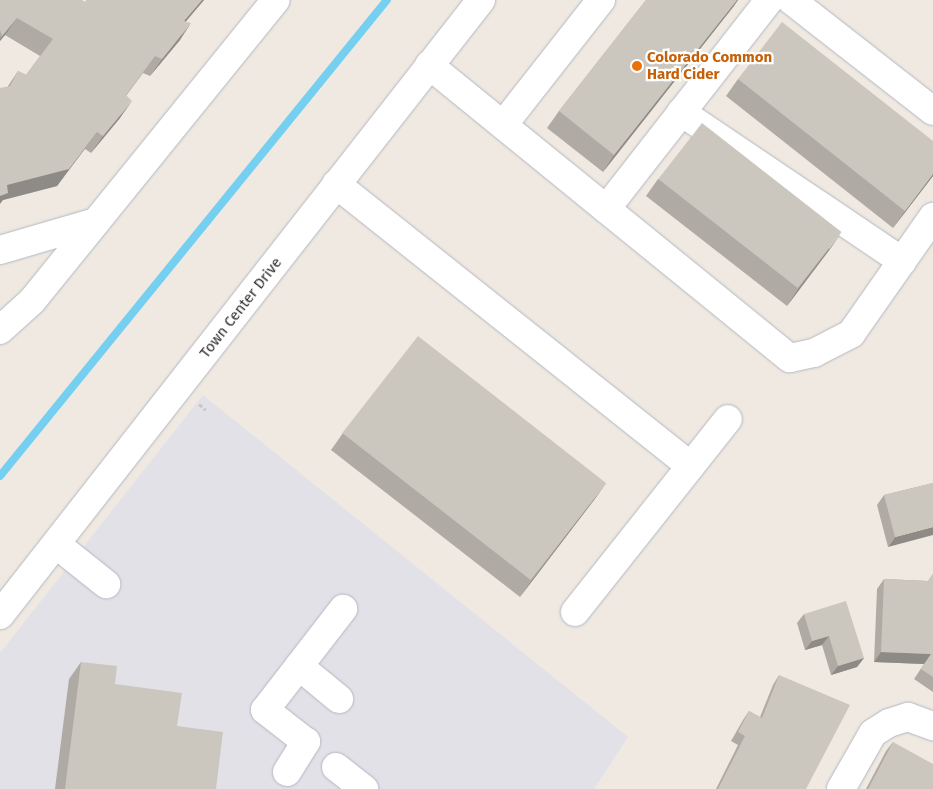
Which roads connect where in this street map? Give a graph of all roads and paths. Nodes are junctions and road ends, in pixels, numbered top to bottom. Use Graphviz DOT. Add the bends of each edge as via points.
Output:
graph roads {
  1 [pos="276,0"];
  2 [pos="481,0"];
  3 [pos="601,0"];
  4 [pos="769,0"];
  5 [pos="791,0"];
  6 [pos="430,65"];
  7 [pos="933,111"];
  8 [pos="681,112"];
  9 [pos="503,125"];
  10 [pos="336,184"];
  11 [pos="606,209"];
  12 [pos="933,217"];
  13 [pos="96,222"];
  14 [pos="0,250"];
  15 [pos="902,261"];
  16 [pos="0,330"];
  17 [pos="728,418"];
  18 [pos="690,466"];
  19 [pos="57,545"];
  20 [pos="106,584"];
  21 [pos="343,609"];
  22 [pos="575,612"];
  23 [pos="0,615"];
  24 [pos="299,666"];
  25 [pos="339,699"];
  26 [pos="933,726"];
  27 [pos="336,767"];
  28 [pos="287,772"];
  29 [pos="364,789"];
  30 [pos="841,789"];
  1 -- 13 [label="street"];
  2 -- 6 [label="street, Town Center Drive"];
  3 -- 9 [label="street"];
  4 -- 8 [label="street"];
  5 -- 7 [label="street"];
  6 -- 9 [label="street"];
  6 -- 10 [label="street, Town Center Drive"];
  8 -- 11 [label="street"];
  8 -- 15 [label="street"];
  9 -- 11 [label="street"];
  10 -- 18 [label="street"];
  10 -- 19 [label="street, Town Center Drive"];
  11 -- 15 [label="street" via="790,358 814,353 851,334"];
  12 -- 15 [label="street"];
  13 -- 14 [label="street"];
  13 -- 16 [label="street" via="32,300"];
  17 -- 18 [label="street"];
  18 -- 22 [label="street"];
  19 -- 20 [label="street"];
  19 -- 23 [label="street, Town Center Drive"];
  21 -- 24 [label="street"];
  24 -- 25 [label="street"];
  24 -- 28 [label="street" via="265,710 306,742"];
  26 -- 30 [label="street" via="908,717 889,723 873,734"];
  27 -- 29 [label="street"];
}
